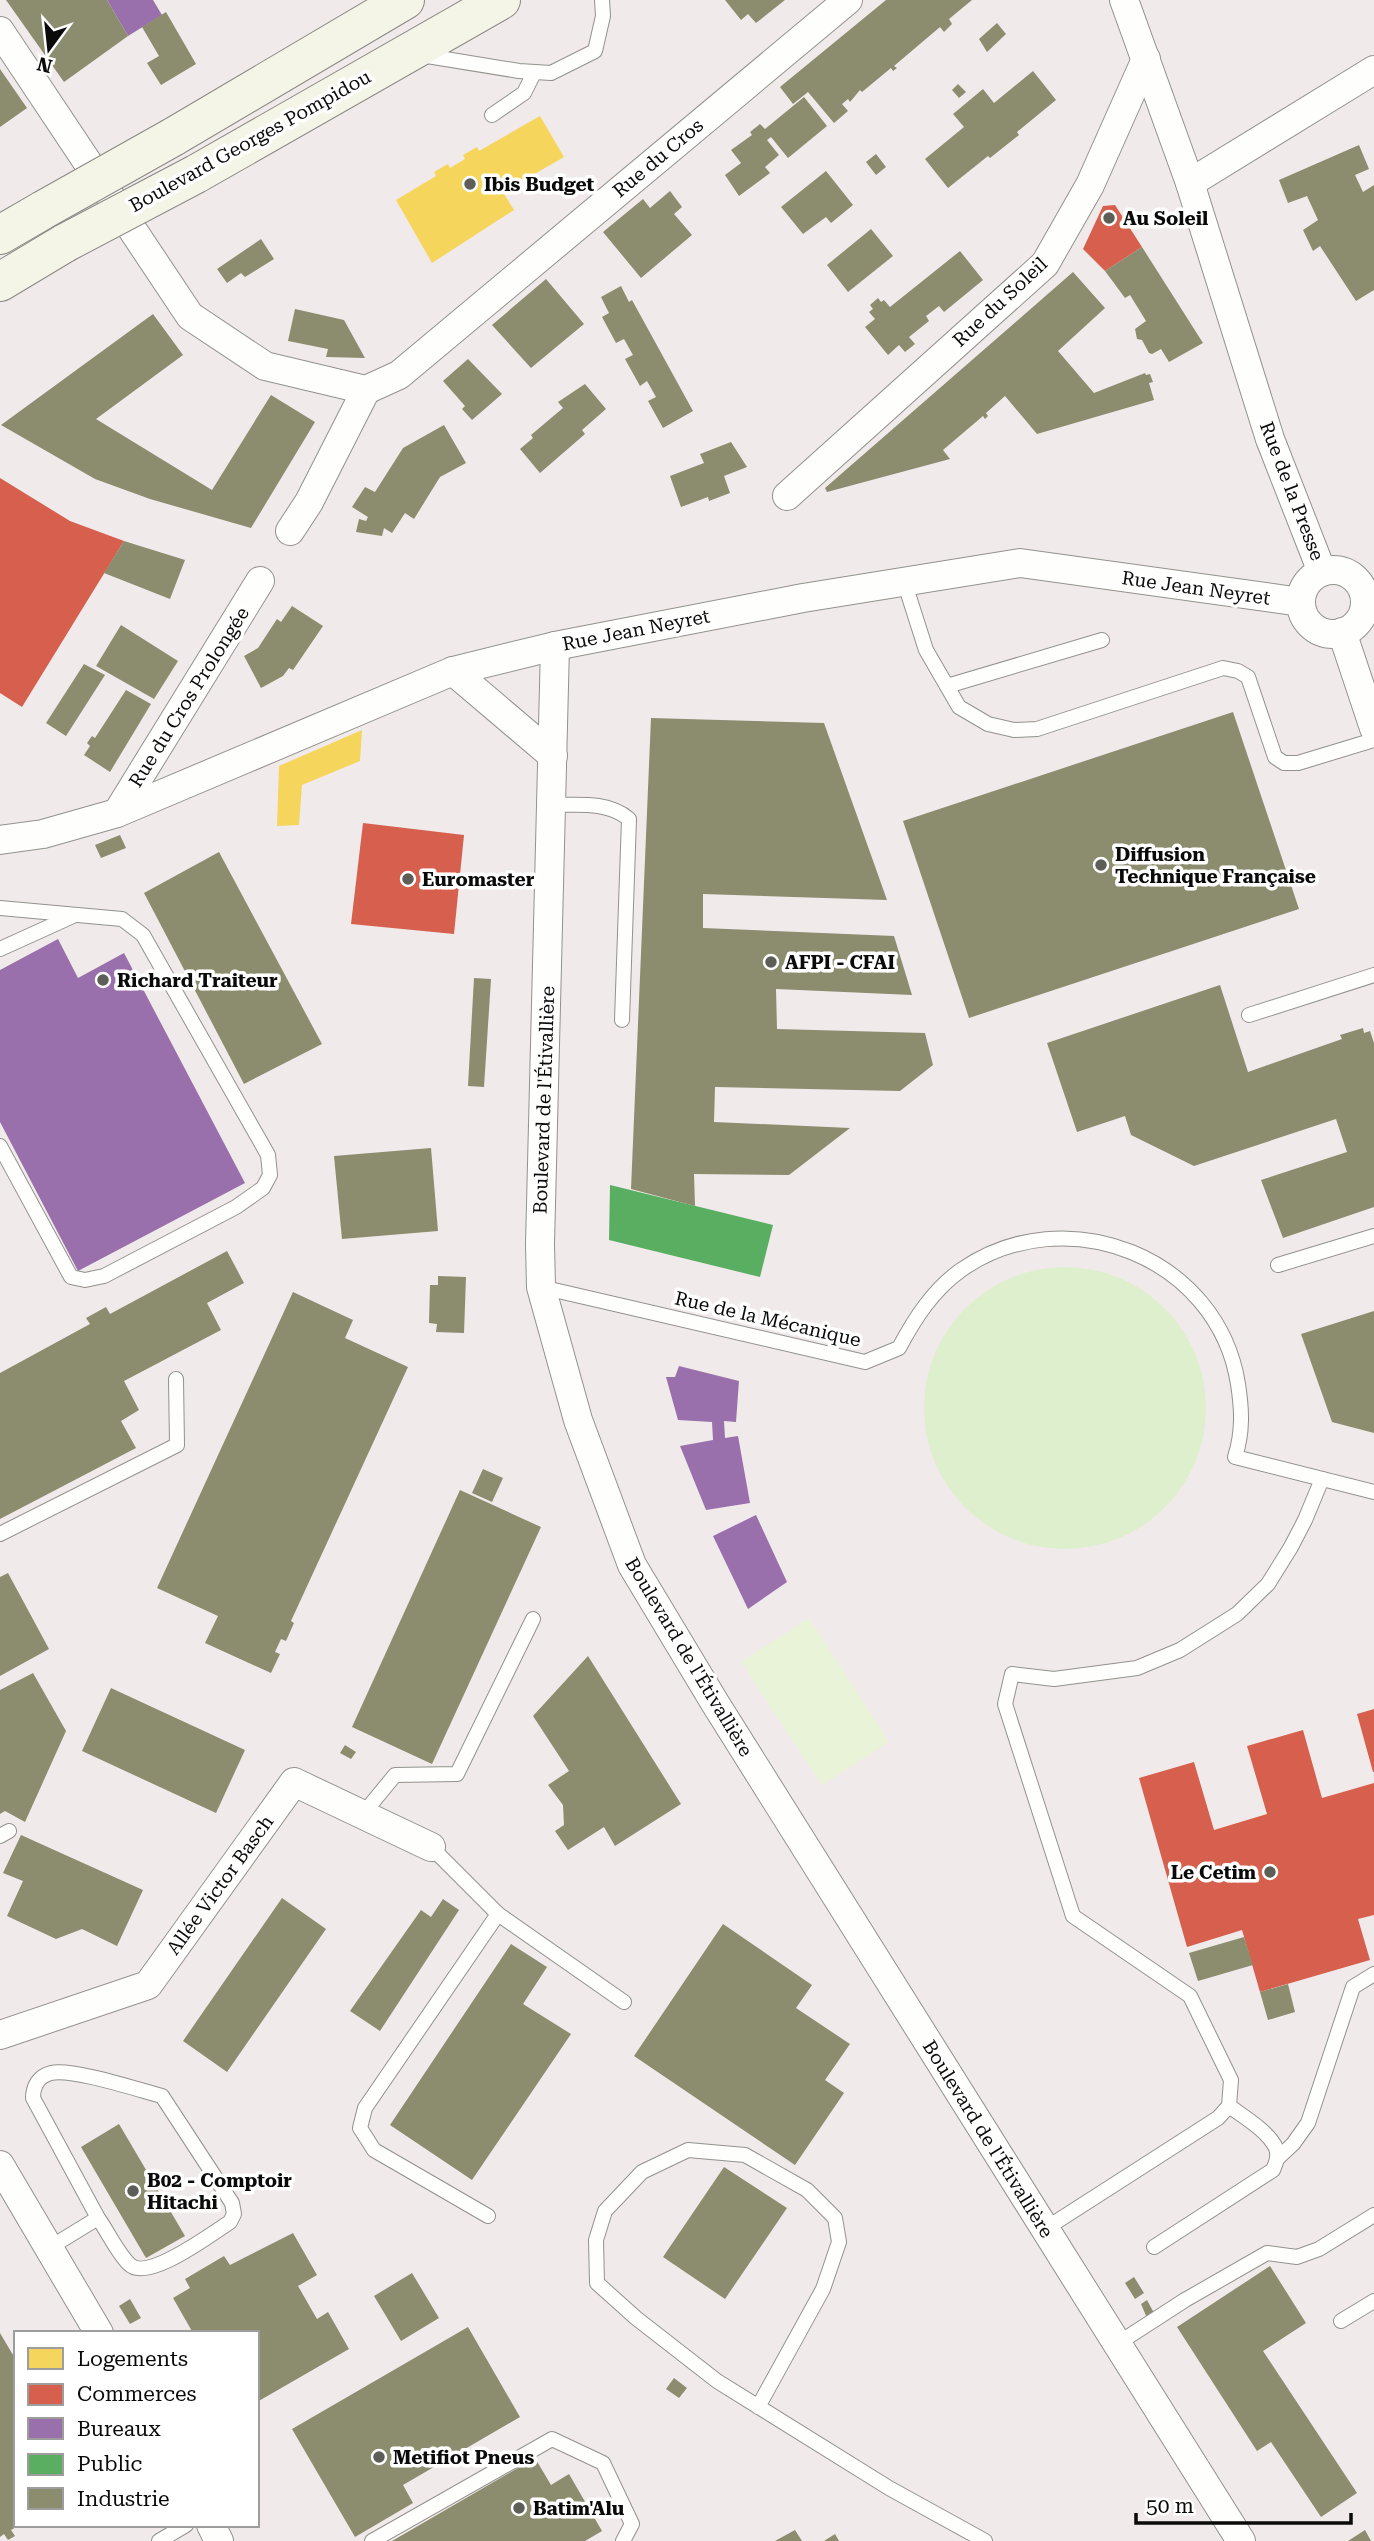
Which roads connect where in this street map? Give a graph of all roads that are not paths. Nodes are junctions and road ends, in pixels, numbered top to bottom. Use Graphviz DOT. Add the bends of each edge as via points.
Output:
graph roads {
  1 [pos="405,0"];
  2 [pos="501,0"];
  3 [pos="603,0"];
  4 [pos="848,0"];
  5 [pos="1125,0"];
  6 [pos="0,31"];
  7 [pos="409,52"];
  8 [pos="1146,60"];
  9 [pos="1374,69"];
  10 [pos="534,73"];
  11 [pos="492,115"];
  12 [pos="1190,183"];
  13 [pos="0,235"];
  14 [pos="0,282"];
  15 [pos="366,390"];
  16 [pos="787,496"];
  17 [pos="290,531"];
  18 [pos="1322,572"];
  19 [pos="260,581"];
  20 [pos="904,582"];
  21 [pos="1301,602"];
  22 [pos="1342,632"];
  23 [pos="1102,640"];
  24 [pos="555,646"];
  25 [pos="453,671"];
  26 [pos="947,686"];
  27 [pos="1374,728"];
  28 [pos="1374,740"];
  29 [pos="553,756"];
  30 [pos="552,805"];
  31 [pos="117,813"];
  32 [pos="0,840"];
  33 [pos="0,908"];
  34 [pos="78,915"];
  35 [pos="0,949"];
  36 [pos="1374,975"];
  37 [pos="1249,1015"];
  38 [pos="622,1020"];
  39 [pos="0,1146"];
  40 [pos="1374,1236"];
  41 [pos="1278,1265"];
  42 [pos="541,1287"];
  43 [pos="176,1378"];
  44 [pos="1322,1479"];
  45 [pos="1374,1492"];
  46 [pos="0,1534"];
  47 [pos="533,1619"];
  48 [pos="363,1814"];
  49 [pos="431,1847"];
  50 [pos="498,1914"];
  51 [pos="1374,1974"];
  52 [pos="624,2002"];
  53 [pos="0,2035"];
  54 [pos="1229,2106"];
  55 [pos="1278,2158"];
  56 [pos="0,2165"];
  57 [pos="1374,2215"];
  58 [pos="488,2216"];
  59 [pos="98,2218"];
  60 [pos="1045,2229"];
  61 [pos="1154,2247"];
  62 [pos="49,2248"];
  63 [pos="1374,2301"];
  64 [pos="1341,2321"];
  65 [pos="98,2331"];
  66 [pos="1117,2344"];
  67 [pos="758,2407"];
  68 [pos="183,2527"];
  69 [pos="159,2541"];
  70 [pos="372,2541"];
  71 [pos="623,2541"];
  72 [pos="985,2541"];
  73 [pos="1241,2541"];
  1 -- 13 [label="main road, Boulevard Georges Pompidou, bridge"];
  2 -- 7 [label="main road, Boulevard Georges Pompidou"];
  3 -- 10 [label="lane" via="595,51 551,74"];
  4 -- 15 [label="street, Rue du Cros" via="399,375"];
  5 -- 8 [label="street"];
  6 -- 15 [label="street" via="190,316 265,366"];
  7 -- 10 [label="lane"];
  7 -- 14 [label="main road, Boulevard Georges Pompidou, bridge"];
  8 -- 12 [label="street"];
  8 -- 16 [label="street, Rue du Soleil" via="1090,185 1045,264"];
  9 -- 12 [label="street"];
  10 -- 11 [label="lane" via="524,93"];
  12 -- 18 [label="street, Rue de la Presse" via="1283,477"];
  15 -- 17 [label="street"];
  18 -- 21 [label="street" via="1306,584"];
  18 -- 22 [label="street" via="1332,570 1352,577 1364,594 1362,616"];
  19 -- 31 [label="street, Rue du Cros Prolongée"];
  20 -- 21 [label="street, Rue Jean Neyret" via="1020,562"];
  20 -- 24 [label="street, Rue Jean Neyret"];
  20 -- 26 [label="lane" via="926,650"];
  21 -- 22 [label="street" via="1303,614 1316,630"];
  22 -- 27 [label="street"];
  23 -- 26 [label="lane"];
  24 -- 25 [label="street, Rue Jean Neyret"];
  24 -- 29 [label="street, Boulevard de l'Étivallière"];
  25 -- 29 [label="street"];
  25 -- 31 [label="street, Rue Jean Neyret"];
  26 -- 28 [label="lane" via="959,707 988,724 1037,729 1223,668 1248,677 1275,757 1284,763"];
  29 -- 30 [label="street, Boulevard de l'Étivallière"];
  30 -- 38 [label="lane" via="590,805 620,811 629,819"];
  30 -- 42 [label="street, Boulevard de l'Étivallière"];
  31 -- 32 [label="street, Rue Jean Neyret" via="43,834"];
  33 -- 34 [label="lane"];
  34 -- 35 [label="lane"];
  34 -- 39 [label="lane" via="122,919 143,936 268,1155 270,1175 263,1188 236,1207 104,1276 85,1280 71,1277"];
  36 -- 37 [label="lane"];
  40 -- 41 [label="lane"];
  42 -- 44 [label="lane, Rue de la Mécanique" via="865,1362 899,1348 933,1295 961,1270 991,1253 1029,1241 1066,1237 1102,1241 1164,1269 1209,1312 1236,1368 1242,1427 1235,1457"];
  42 -- 60 [label="street, Boulevard de l'Étivallière" via="578,1420 632,1565"];
  43 -- 46 [label="lane" via="177,1445"];
  44 -- 45 [label="lane, Rue de la Mécanique"];
  44 -- 54 [label="lane" via="1305,1520 1268,1584 1237,1614 1180,1650 1137,1668 1054,1679 1012,1674 1005,1704 1073,1916 1190,1996 1231,2080"];
  47 -- 48 [label="lane" via="457,1774 395,1775"];
  48 -- 49 [label="street, Allée Victor Basch"];
  48 -- 53 [label="street, Allée Victor Basch" via="294,1782 148,1985"];
  49 -- 50 [label="lane"];
  50 -- 52 [label="lane"];
  50 -- 58 [label="lane" via="365,2108 360,2128 374,2150"];
  51 -- 55 [label="lane" via="1353,1987 1308,2123"];
  54 -- 55 [label="lane" via="1262,2132"];
  54 -- 60 [label="lane" via="1218,2118"];
  55 -- 61 [label="lane" via="1273,2170"];
  56 -- 62 [label="street"];
  57 -- 66 [label="lane" via="1319,2249 1297,2257 1268,2253"];
  59 -- 59 [label="lane" via="33,2098 38,2080 52,2073 162,2096 232,2203 234,2214 230,2222 159,2265 142,2270 130,2266"];
  59 -- 62 [label="lane"];
  60 -- 66 [label="street, Boulevard de l'Étivallière"];
  62 -- 65 [label="street"];
  63 -- 64 [label="lane"];
  66 -- 73 [label="street, Boulevard de l'Étivallière"];
  67 -- 67 [label="lane" via="823,2289 839,2242 835,2218 807,2190 745,2155 688,2150 642,2172 605,2211 596,2240 597,2283 717,2381"];
  67 -- 72 [label="lane"];
  68 -- 69 [label="lane"];
  70 -- 71 [label="lane" via="552,2439 603,2463 632,2524"];
}
